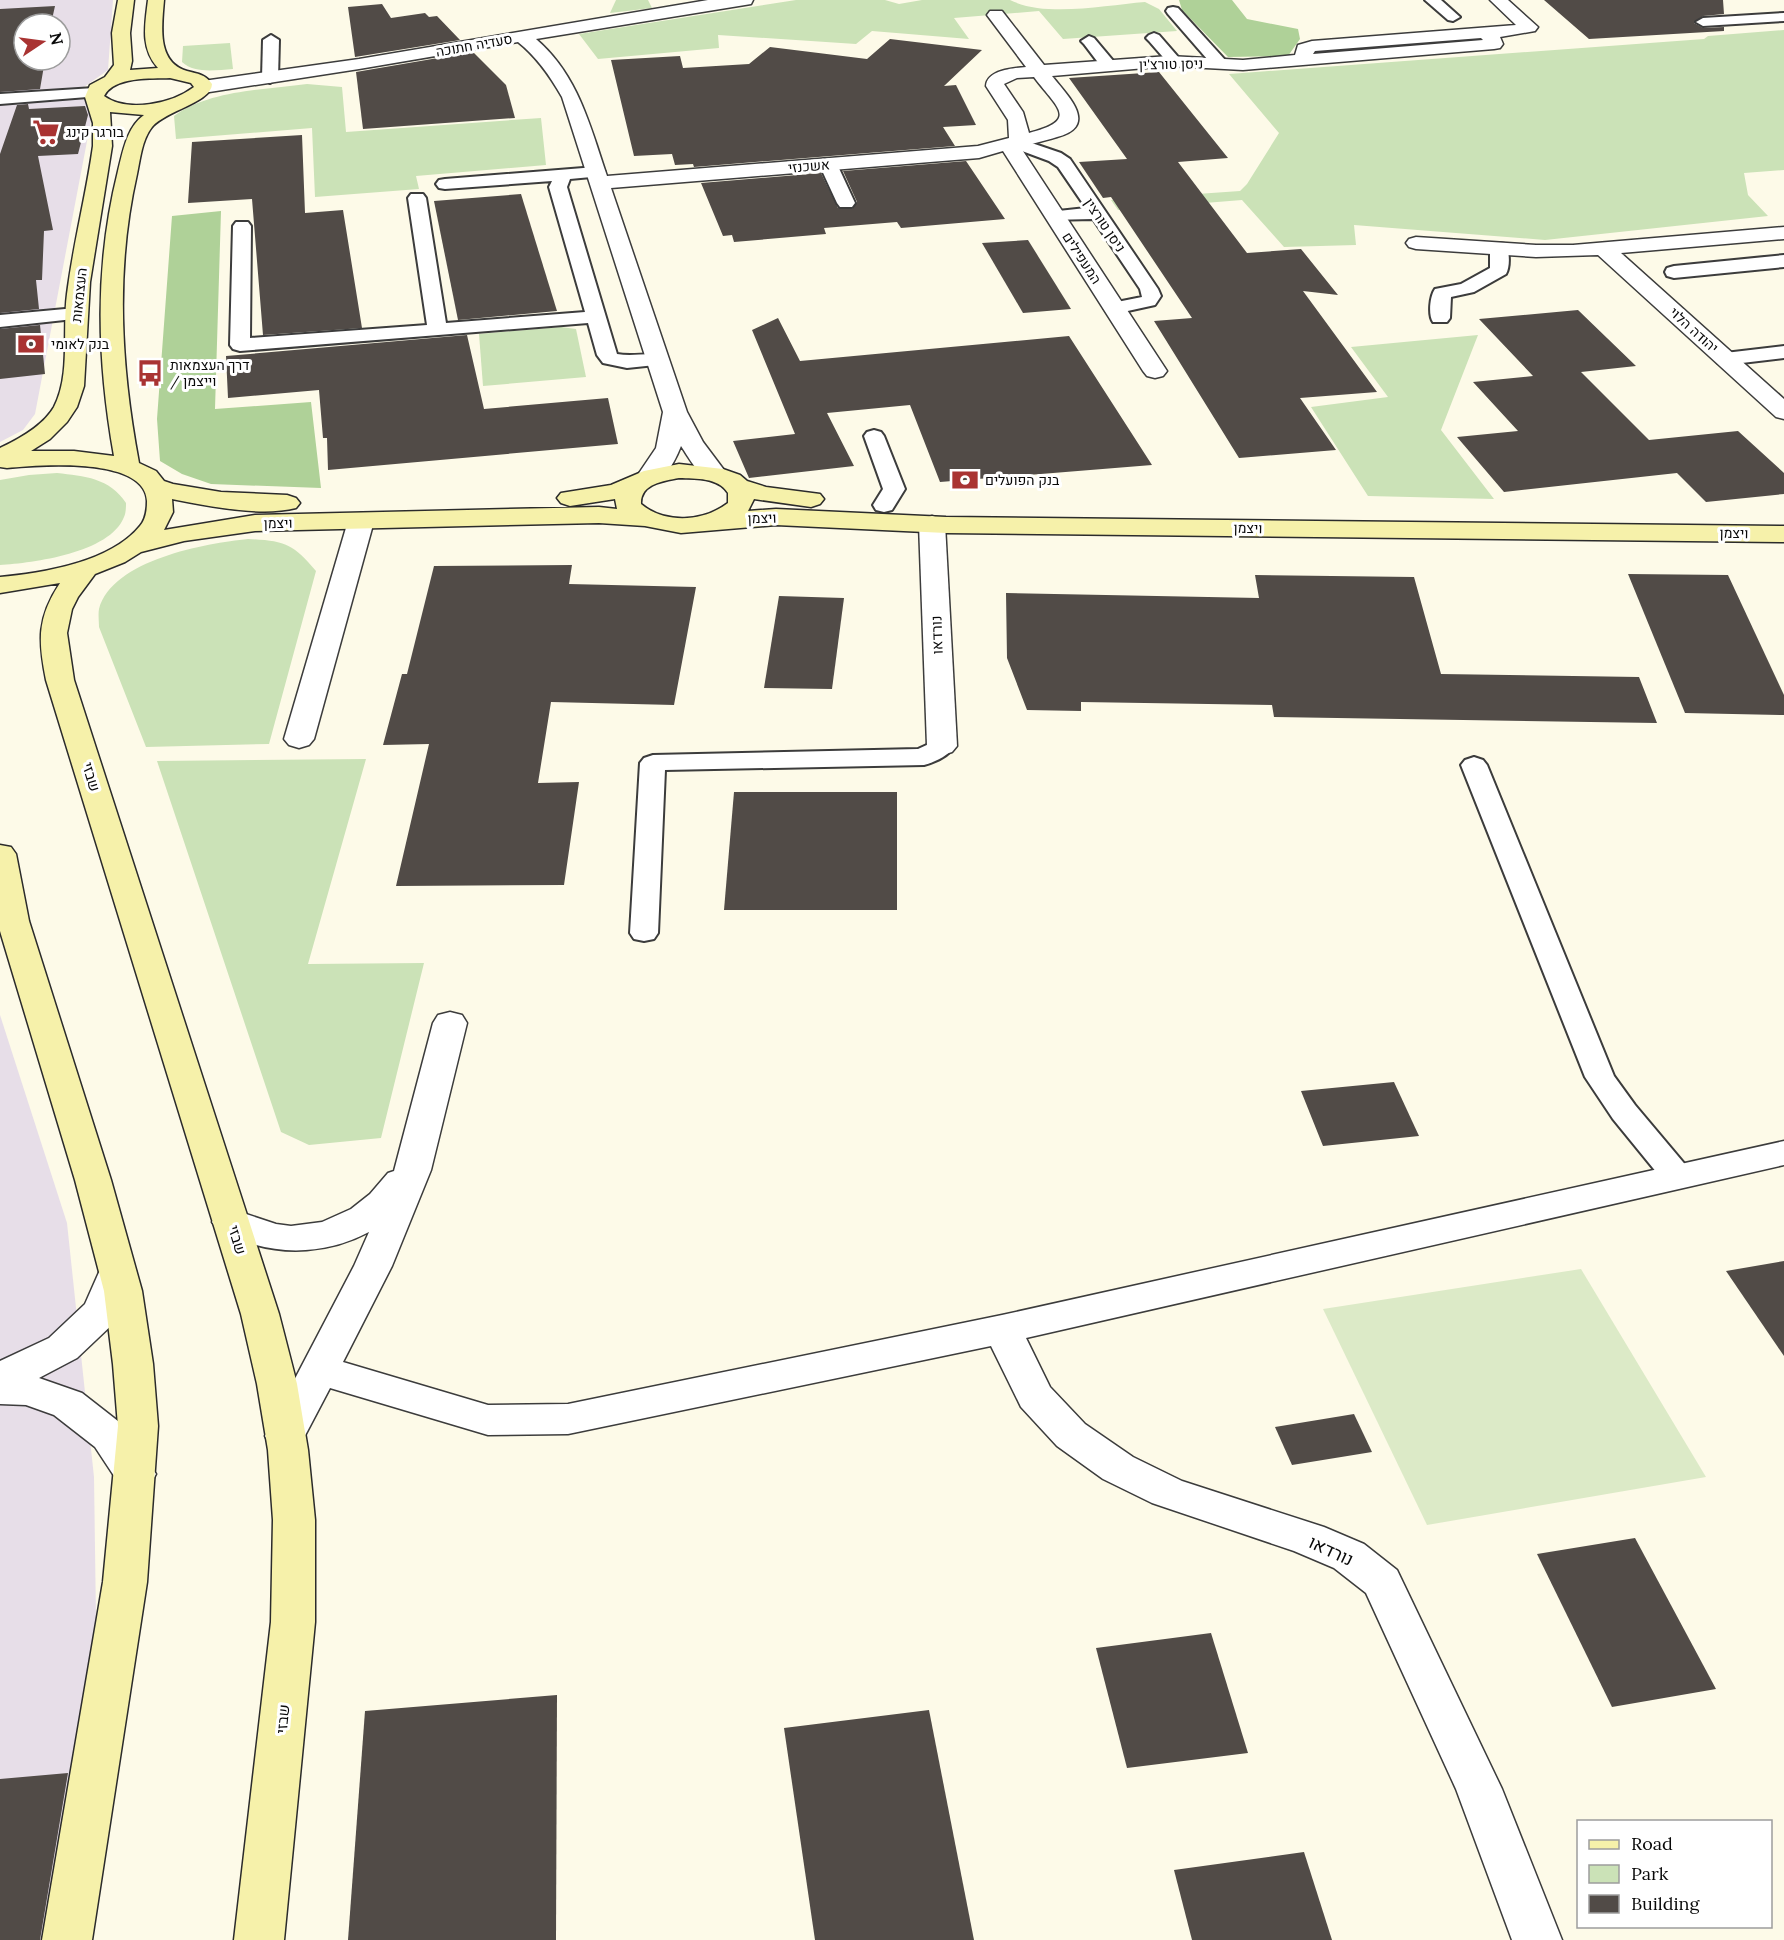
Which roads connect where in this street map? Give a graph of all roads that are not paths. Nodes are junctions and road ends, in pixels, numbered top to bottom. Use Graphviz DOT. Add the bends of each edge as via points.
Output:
graph roads {
  1 [pos="126,0"];
  2 [pos="156,0"];
  3 [pos="745,0"];
  4 [pos="1432,0"];
  5 [pos="1498,0"];
  6 [pos="670,5"];
  7 [pos="594,9"];
  8 [pos="1173,11"];
  9 [pos="996,15"];
  10 [pos="1453,17"];
  11 [pos="1784,17"];
  12 [pos="1703,22"];
  13 [pos="581,26"];
  14 [pos="523,37"];
  15 [pos="1154,38"];
  16 [pos="271,40"];
  17 [pos="1089,41"];
  18 [pos="1174,61"];
  19 [pos="1220,64"];
  20 [pos="1109,66"];
  21 [pos="1038,71"];
  22 [pos="177,74"];
  23 [pos="270,78"];
  24 [pos="111,81"];
  25 [pos="203,87"];
  26 [pos="96,97"];
  27 [pos="0,99"];
  28 [pos="169,106"];
  29 [pos="1013,144"];
  30 [pos="828,164"];
  31 [pos="564,174"];
  32 [pos="598,177"];
  33 [pos="445,184"];
  34 [pos="417,198"];
  35 [pos="846,203"];
  36 [pos="1097,213"];
  37 [pos="1055,216"];
  38 [pos="242,226"];
  39 [pos="1784,233"];
  40 [pos="1416,243"];
  41 [pos="1499,249"];
  42 [pos="1604,249"];
  43 [pos="1784,261"];
  44 [pos="1674,272"];
  45 [pos="1114,308"];
  46 [pos="76,314"];
  47 [pos="596,317"];
  48 [pos="1440,318"];
  49 [pos="0,321"];
  50 [pos="437,329"];
  51 [pos="1784,352"];
  52 [pos="1725,359"];
  53 [pos="658,360"];
  54 [pos="1155,371"];
  55 [pos="675,412"];
  56 [pos="1784,412"];
  57 [pos="874,436"];
  58 [pos="0,457"];
  59 [pos="0,462"];
  60 [pos="129,468"];
  61 [pos="715,474"];
  62 [pos="641,482"];
  63 [pos="156,487"];
  64 [pos="739,487"];
  65 [pos="884,505"];
  66 [pos="1784,516"];
  67 [pos="645,519"];
  68 [pos="361,521"];
  69 [pos="712,521"];
  70 [pos="932,525"];
  71 [pos="1784,534"];
  72 [pos="130,547"];
  73 [pos="85,569"];
  74 [pos="0,585"];
  75 [pos="300,739"];
  76 [pos="942,746"];
  77 [pos="1474,765"];
  78 [pos="0,854"];
  79 [pos="644,933"];
  80 [pos="450,1023"];
  81 [pos="1784,1153"];
  82 [pos="413,1170"];
  83 [pos="1677,1176"];
  84 [pos="231,1222"];
  85 [pos="117,1271"];
  86 [pos="1002,1329"];
  87 [pos="320,1370"];
  88 [pos="0,1376"];
  89 [pos="0,1389"];
  90 [pos="285,1436"];
  91 [pos="135,1474"];
  92 [pos="67,1940"];
  93 [pos="259,1940"];
  94 [pos="1537,1940"];
  1 -- 24 [label="street" via="121,37 125,59 120,73"];
  2 -- 22 [label="street" via="154,48"];
  3 -- 6 [label="street, סעדיה חתוכה"];
  4 -- 10 [label="lane"];
  5 -- 19 [label="street, ניסן טורצ'ין" via="1529,27 1312,46 1304,48 1304,60"];
  6 -- 13 [label="street, סעדיה חתוכה"];
  7 -- 13 [label="street"];
  8 -- 19 [label="lane"];
  9 -- 21 [label="street"];
  11 -- 12 [label="lane"];
  13 -- 14 [label="street, סעדיה חתוכה"];
  14 -- 23 [label="street, סעדיה חתוכה"];
  14 -- 32 [label="street" via="556,70 571,97"];
  15 -- 18 [label="lane"];
  16 -- 23 [label="lane"];
  17 -- 20 [label="lane"];
  18 -- 19 [label="street, ניסן טורצ'ין"];
  18 -- 20 [label="street, ניסן טורצ'ין"];
  20 -- 21 [label="street, ניסן טורצ'ין"];
  21 -- 29 [label="street, ניסן טורצ'ין" via="1014,73 995,81 1020,127"];
  21 -- 29 [label="street, אשכנזי" via="1070,117 1067,125 1054,132"];
  22 -- 24 [label="street" via="137,74"];
  22 -- 25 [label="street" via="197,79"];
  23 -- 25 [label="street, סעדיה חתוכה"];
  24 -- 26 [label="street"];
  25 -- 28 [label="street" via="191,99"];
  26 -- 27 [label="lane"];
  26 -- 28 [label="street" via="115,108"];
  26 -- 46 [label="street, העצמאות" via="102,111 103,142"];
  28 -- 60 [label="street, העצמאות" via="144,124 134,145 111,274 119,418"];
  29 -- 30 [label="street, אשכנזי" via="979,152"];
  29 -- 36 [label="lane, ניסן טורצין" via="1064,163"];
  29 -- 37 [label="street, המעפילים"];
  30 -- 32 [label="street, אשכנזי"];
  30 -- 35 [label="lane"];
  31 -- 32 [label="lane"];
  31 -- 33 [label="lane"];
  31 -- 47 [label="lane" via="558,187"];
  32 -- 53 [label="street"];
  34 -- 50 [label="lane"];
  36 -- 37 [label="lane"];
  36 -- 45 [label="lane, ניסן טורצין" via="1152,296 1142,304"];
  37 -- 45 [label="street, המעפילים"];
  38 -- 50 [label="lane" via="240,345"];
  39 -- 42 [label="street"];
  40 -- 41 [label="street"];
  41 -- 42 [label="street"];
  41 -- 48 [label="lane" via="1499,270 1467,288 1442,293"];
  42 -- 52 [label="street, יהודה הלוי"];
  43 -- 44 [label="lane"];
  45 -- 54 [label="street, המעפילים"];
  46 -- 49 [label="lane"];
  46 -- 58 [label="street, העצמאות" via="74,373 62,413 35,439"];
  47 -- 50 [label="lane"];
  47 -- 53 [label="lane" via="610,359"];
  51 -- 52 [label="lane"];
  52 -- 56 [label="street, יהודה הלוי"];
  53 -- 55 [label="street"];
  55 -- 61 [label="street" via="692,444"];
  55 -- 62 [label="street" via="672,442 662,462"];
  57 -- 65 [label="lane" via="894,489"];
  59 -- 60 [label="street" via="63,456"];
  60 -- 63 [label="street"];
  61 -- 62 [label="street, ויצמן" via="679,471"];
  61 -- 64 [label="street, ויצמן"];
  62 -- 63 [label="street, ויצמן" via="615,492 552,500 270,503 211,499"];
  62 -- 67 [label="street" via="629,493 628,506"];
  63 -- 72 [label="street" via="161,501 159,515 151,529"];
  64 -- 65 [label="street, ויצמן" via="765,494"];
  64 -- 69 [label="street" via="741,503 727,516"];
  65 -- 66 [label="street, ויצמן"];
  67 -- 68 [label="street, ויצמן" via="599,515"];
  67 -- 69 [label="street, ויצמן" via="677,525"];
  68 -- 72 [label="street, ויצמן" via="218,527"];
  68 -- 75 [label="street"];
  69 -- 70 [label="street, ויצמן" via="776,517"];
  70 -- 71 [label="street, ויצמן"];
  70 -- 76 [label="street, נורדאו"];
  72 -- 73 [label="street"];
  73 -- 74 [label="street"];
  73 -- 84 [label="street, שבזי" via="58,607 52,646"];
  76 -- 79 [label="lane" via="924,757 653,763"];
  77 -- 83 [label="lane" via="1600,1077"];
  78 -- 85 [label="street" via="13,921"];
  80 -- 82 [label="street"];
  81 -- 83 [label="street"];
  82 -- 84 [label="street" via="375,1210 322,1236 263,1235"];
  82 -- 87 [label="street" via="373,1266"];
  83 -- 86 [label="street"];
  84 -- 90 [label="street, שבזי" via="260,1314"];
  85 -- 88 [label="street" via="102,1311 63,1348"];
  85 -- 91 [label="street" via="133,1364 138,1426"];
  86 -- 87 [label="street" via="568,1419 488,1420"];
  86 -- 94 [label="street, נורדאו" via="1035,1396 1071,1435 1118,1468 1167,1492 1349,1556 1382,1582 1479,1789"];
  87 -- 90 [label="street"];
  89 -- 91 [label="street" via="28,1390 68,1404 109,1436"];
  90 -- 93 [label="street, שבזי" via="294,1520 292,1622"];
  91 -- 92 [label="street" via="126,1582"];
}
